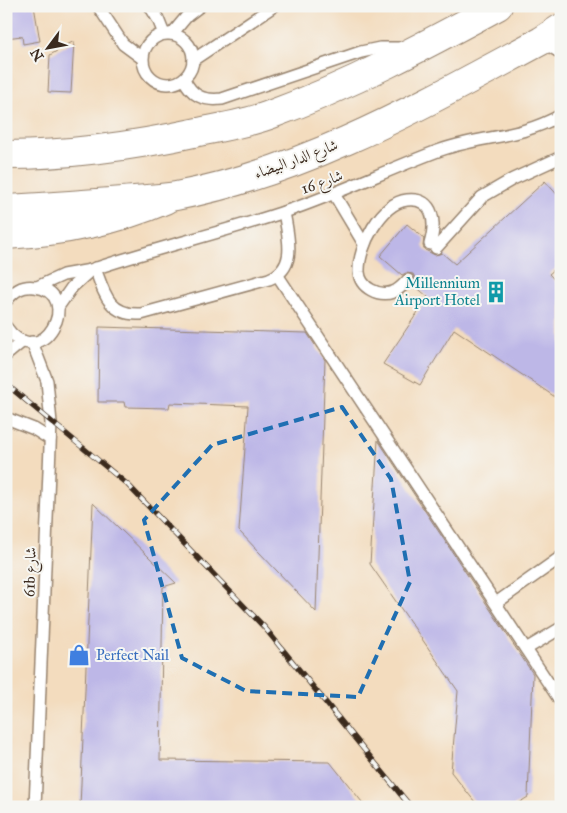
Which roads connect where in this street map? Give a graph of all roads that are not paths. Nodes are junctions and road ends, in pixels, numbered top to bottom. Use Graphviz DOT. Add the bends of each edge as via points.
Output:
graph roads {
  1 [pos="98,6"];
  2 [pos="150,6"];
  3 [pos="200,6"];
  4 [pos="274,6"];
  5 [pos="498,6"];
  6 [pos="168,34"];
  7 [pos="554,40"];
  8 [pos="418,49"];
  9 [pos="142,58"];
  10 [pos="193,60"];
  11 [pos="184,79"];
  12 [pos="561,115"];
  13 [pos="8,154"];
  14 [pos="561,157"];
  15 [pos="334,194"];
  16 [pos="175,196"];
  17 [pos="6,209"];
  18 [pos="284,212"];
  19 [pos="6,235"];
  20 [pos="364,244"];
  21 [pos="93,269"];
  22 [pos="278,276"];
  23 [pos="408,280"];
  24 [pos="37,287"];
  25 [pos="6,301"];
  26 [pos="58,307"];
  27 [pos="6,327"];
  28 [pos="27,341"];
  29 [pos="6,355"];
  30 [pos="6,418"];
  31 [pos="50,439"];
  32 [pos="561,557"];
  33 [pos="496,603"];
  34 [pos="561,628"];
  35 [pos="526,649"];
  36 [pos="561,702"];
  37 [pos="35,803"];
  38 [pos="24,807"];
  1 -- 9 [label="lane" via="123,44"];
  2 -- 6 [label="lane"];
  3 -- 6 [label="lane"];
  4 -- 10 [label="lane"];
  5 -- 8 [label="main road"];
  6 -- 9 [label="lane" via="149,43"];
  6 -- 10 [label="lane" via="187,43"];
  7 -- 16 [label="main road, شارع الدار البيضاء" via="341,143 250,176"];
  8 -- 11 [label="lane" via="399,47 361,52 222,99 198,97 189,90"];
  8 -- 13 [label="main road" via="332,91 270,115 168,139 96,151"];
  9 -- 11 [label="lane" via="149,76 156,82 165,85"];
  10 -- 11 [label="lane"];
  12 -- 15 [label="lane, شارع 16" via="529,131 435,152"];
  14 -- 20 [label="lane" via="513,178 482,197 433,246 435,224 432,213 425,204 414,200 402,201 386,213"];
  15 -- 18 [label="lane, شارع 16"];
  15 -- 20 [label="lane"];
  16 -- 17 [label="main road, شارع الدار البيضاء"];
  16 -- 19 [label="main road" via="114,220 48,232"];
  18 -- 21 [label="lane, شارع 16"];
  18 -- 22 [label="lane" via="289,261"];
  20 -- 23 [label="lane" via="359,274 373,292 395,291"];
  21 -- 22 [label="lane" via="111,304 130,315"];
  21 -- 24 [label="lane, شارع 16" via="63,274"];
  21 -- 26 [label="lane, شارع 16" via="72,287"];
  22 -- 33 [label="lane"];
  24 -- 25 [label="lane, شارع 16" via="24,286"];
  24 -- 26 [label="lane" via="50,294"];
  26 -- 28 [label="lane, شارع 16" via="56,326 50,334"];
  27 -- 28 [label="lane" via="16,338"];
  28 -- 29 [label="lane"];
  28 -- 31 [label="lane, 61b شارع" via="47,381 51,402"];
  30 -- 31 [label="lane"];
  31 -- 37 [label="lane, 61b شارع"];
  32 -- 33 [label="lane"];
  33 -- 35 [label="lane"];
  34 -- 35 [label="lane"];
  35 -- 36 [label="lane"];
  37 -- 38 [label="lane"];
}
